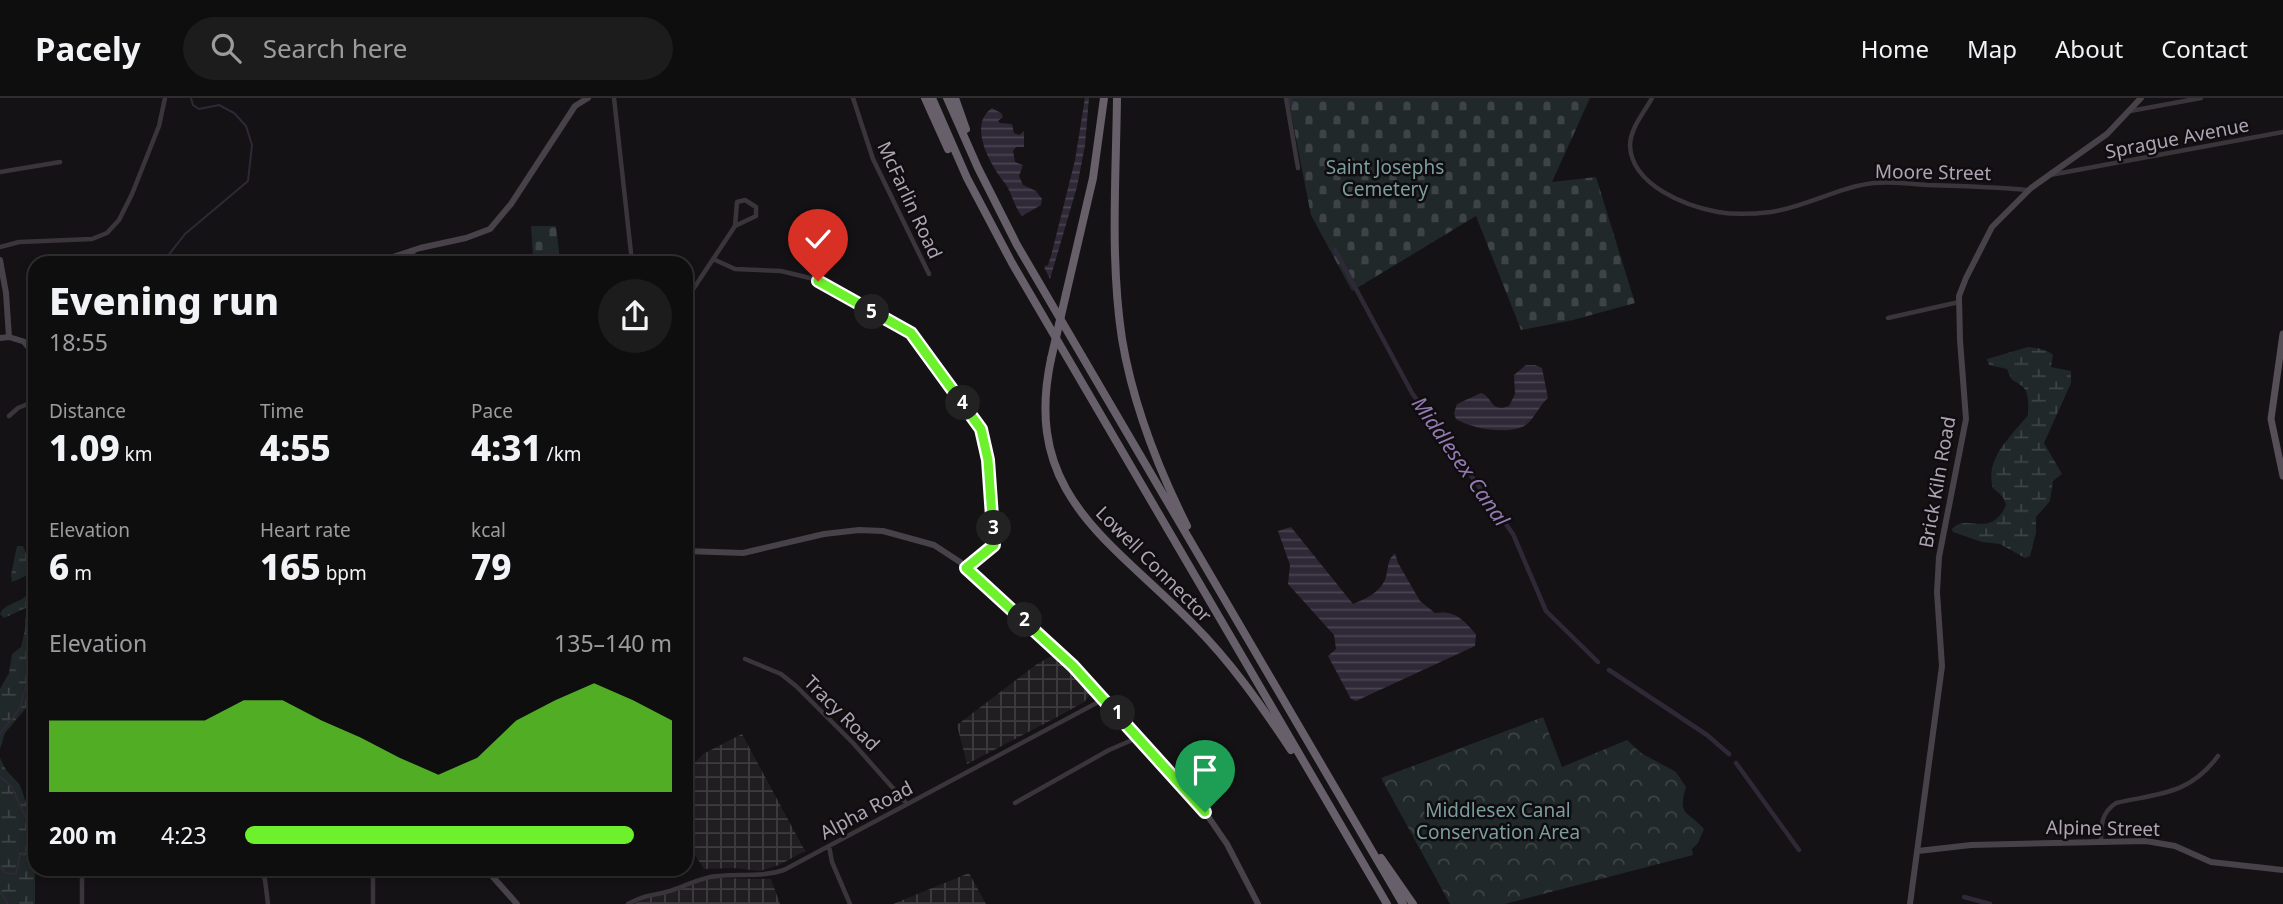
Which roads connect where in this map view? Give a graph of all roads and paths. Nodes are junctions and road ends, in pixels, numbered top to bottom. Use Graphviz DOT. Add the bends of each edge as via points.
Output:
graph roads {
  1 [pos="165,98"];
  2 [pos="588,98"];
  3 [pos="614,98"];
  4 [pos="853,98"];
  5 [pos="925,98"];
  6 [pos="932,98"];
  7 [pos="947,98"];
  8 [pos="955,98"];
  9 [pos="1104,98"];
  10 [pos="1117,98"];
  11 [pos="1286,98"];
  12 [pos="1652,98"];
  13 [pos="2141,98"];
  14 [pos="2201,98"];
  15 [pos="2129,111"];
  16 [pos="2283,132"];
  17 [pos="2073,158"];
  18 [pos="60,162"];
  19 [pos="978,168"];
  20 [pos="1298,168"];
  21 [pos="2076,171"];
  22 [pos="0,172"];
  23 [pos="2049,175"];
  24 [pos="2029,190"];
  25 [pos="981,207"];
  26 [pos="735,226"];
  27 [pos="0,247"];
  28 [pos="412,250"];
  29 [pos="396,256"];
  30 [pos="414,256"];
  31 [pos="631,256"];
  32 [pos="713,259"];
  33 [pos="0,260"];
  34 [pos="929,274"];
  35 [pos="693,289"];
  36 [pos="1959,302"];
  37 [pos="1888,318"];
  38 [pos="2283,334"];
  39 [pos="9,337"];
  40 [pos="0,338"];
  41 [pos="24,341"];
  42 [pos="28,342"];
  43 [pos="28,346"];
  44 [pos="2281,351"];
  45 [pos="2273,396"];
  46 [pos="2282,398"];
  47 [pos="28,404"];
  48 [pos="9,416"];
  49 [pos="2280,450"];
  50 [pos="2283,476"];
  51 [pos="693,551"];
  52 [pos="966,568"];
  53 [pos="1214,582"];
  54 [pos="745,659"];
  55 [pos="1104,699"];
  56 [pos="1139,737"];
  57 [pos="2218,756"];
  58 [pos="1343,802"];
  59 [pos="1015,803"];
  60 [pos="907,804"];
  61 [pos="1334,813"];
  62 [pos="2101,843"];
  63 [pos="829,845"];
  64 [pos="1919,851"];
  65 [pos="2283,870"];
  66 [pos="80,876"];
  67 [pos="264,876"];
  68 [pos="373,876"];
  69 [pos="492,876"];
  70 [pos="515,903"];
  71 [pos="82,904"];
  72 [pos="268,904"];
  73 [pos="373,904"];
  74 [pos="628,904"];
  75 [pos="850,904"];
  76 [pos="1258,904"];
  77 [pos="1387,904"];
  78 [pos="1403,904"];
  79 [pos="1413,904"];
  80 [pos="1910,904"];
  1 -- 27 [label="street" via="132,194 107,233 92,239"];
  2 -- 28 [label="street" via="575,106 512,204 490,229"];
  3 -- 31 [label="street"];
  4 -- 34 [label="street, McFarlin Road" via="873,159"];
  5 -- 25 [label="highway"];
  6 -- 25 [label="highway"];
  7 -- 19 [label="highway"];
  8 -- 19 [label="highway"];
  9 -- 61 [label="highway, Lowell Connector, bridge" via="1093,178 1045,397 1056,466 1073,502 1098,534 1222,654"];
  10 -- 53 [label="highway" via="1115,257 1125,353 1154,453"];
  11 -- 20 [label="street"];
  12 -- 24 [label="street, Moore Street" via="1635,125 1630,144 1639,173 1675,197 1718,212 1774,211 1882,183"];
  13 -- 15 [label="street, Brick Kiln Road"];
  14 -- 15 [label="street"];
  15 -- 17 [label="street, Brick Kiln Road" via="2108,134"];
  16 -- 21 [label="street, Sprague Avenue"];
  17 -- 21 [label="street"];
  17 -- 23 [label="street, Brick Kiln Road"];
  18 -- 22 [label="street"];
  19 -- 53 [label="highway" via="1017,245"];
  21 -- 23 [label="street, Sprague Avenue"];
  23 -- 24 [label="street, Brick Kiln Road"];
  24 -- 36 [label="street, Brick Kiln Road" via="1992,227"];
  25 -- 61 [label="highway"];
  26 -- 26 [label="street" via="756,216 756,207 745,200 737,202"];
  26 -- 32 [label="street"];
  28 -- 29 [label="street"];
  28 -- 30 [label="street"];
  32 -- 35 [label="street"];
  32 -- 52 [label="street" via="735,269 781,271 814,279 911,333 981,429 985,442 994,545"];
  33 -- 39 [label="street"];
  36 -- 37 [label="street"];
  36 -- 64 [label="street, Brick Kiln Road" via="1966,419 1940,549 1937,592 1942,666"];
  38 -- 44 [label="main road"];
  39 -- 40 [label="street"];
  39 -- 41 [label="street"];
  41 -- 42 [label="street"];
  41 -- 43 [label="street"];
  44 -- 45 [label="main road"];
  45 -- 46 [label="street"];
  45 -- 49 [label="main road" via="2271,419"];
  47 -- 48 [label="street"];
  49 -- 50 [label="main road"];
  51 -- 52 [label="street" via="743,553 824,534 883,531 934,545"];
  52 -- 55 [label="street"];
  53 -- 58 [label="highway"];
  54 -- 60 [label="street, Tracy Road" via="781,674 796,686"];
  55 -- 56 [label="street"];
  55 -- 60 [label="street, Alpha Road"];
  56 -- 59 [label="street"];
  56 -- 76 [label="street" via="1205,812"];
  57 -- 62 [label="street" via="2203,775 2175,791 2110,807 2101,821"];
  58 -- 78 [label="highway"];
  58 -- 79 [label="highway"];
  60 -- 63 [label="street, Alpha Road"];
  61 -- 77 [label="highway"];
  62 -- 64 [label="street, Alpine Street" via="1971,845"];
  62 -- 65 [label="street, Alpine Street" via="2161,843 2212,862"];
  63 -- 74 [label="street, Alpha Road" via="772,874 703,878"];
  63 -- 75 [label="street"];
  64 -- 80 [label="street, Brick Kiln Road"];
  66 -- 71 [label="street"];
  67 -- 72 [label="street"];
  68 -- 73 [label="street"];
  69 -- 70 [label="street"];
}
